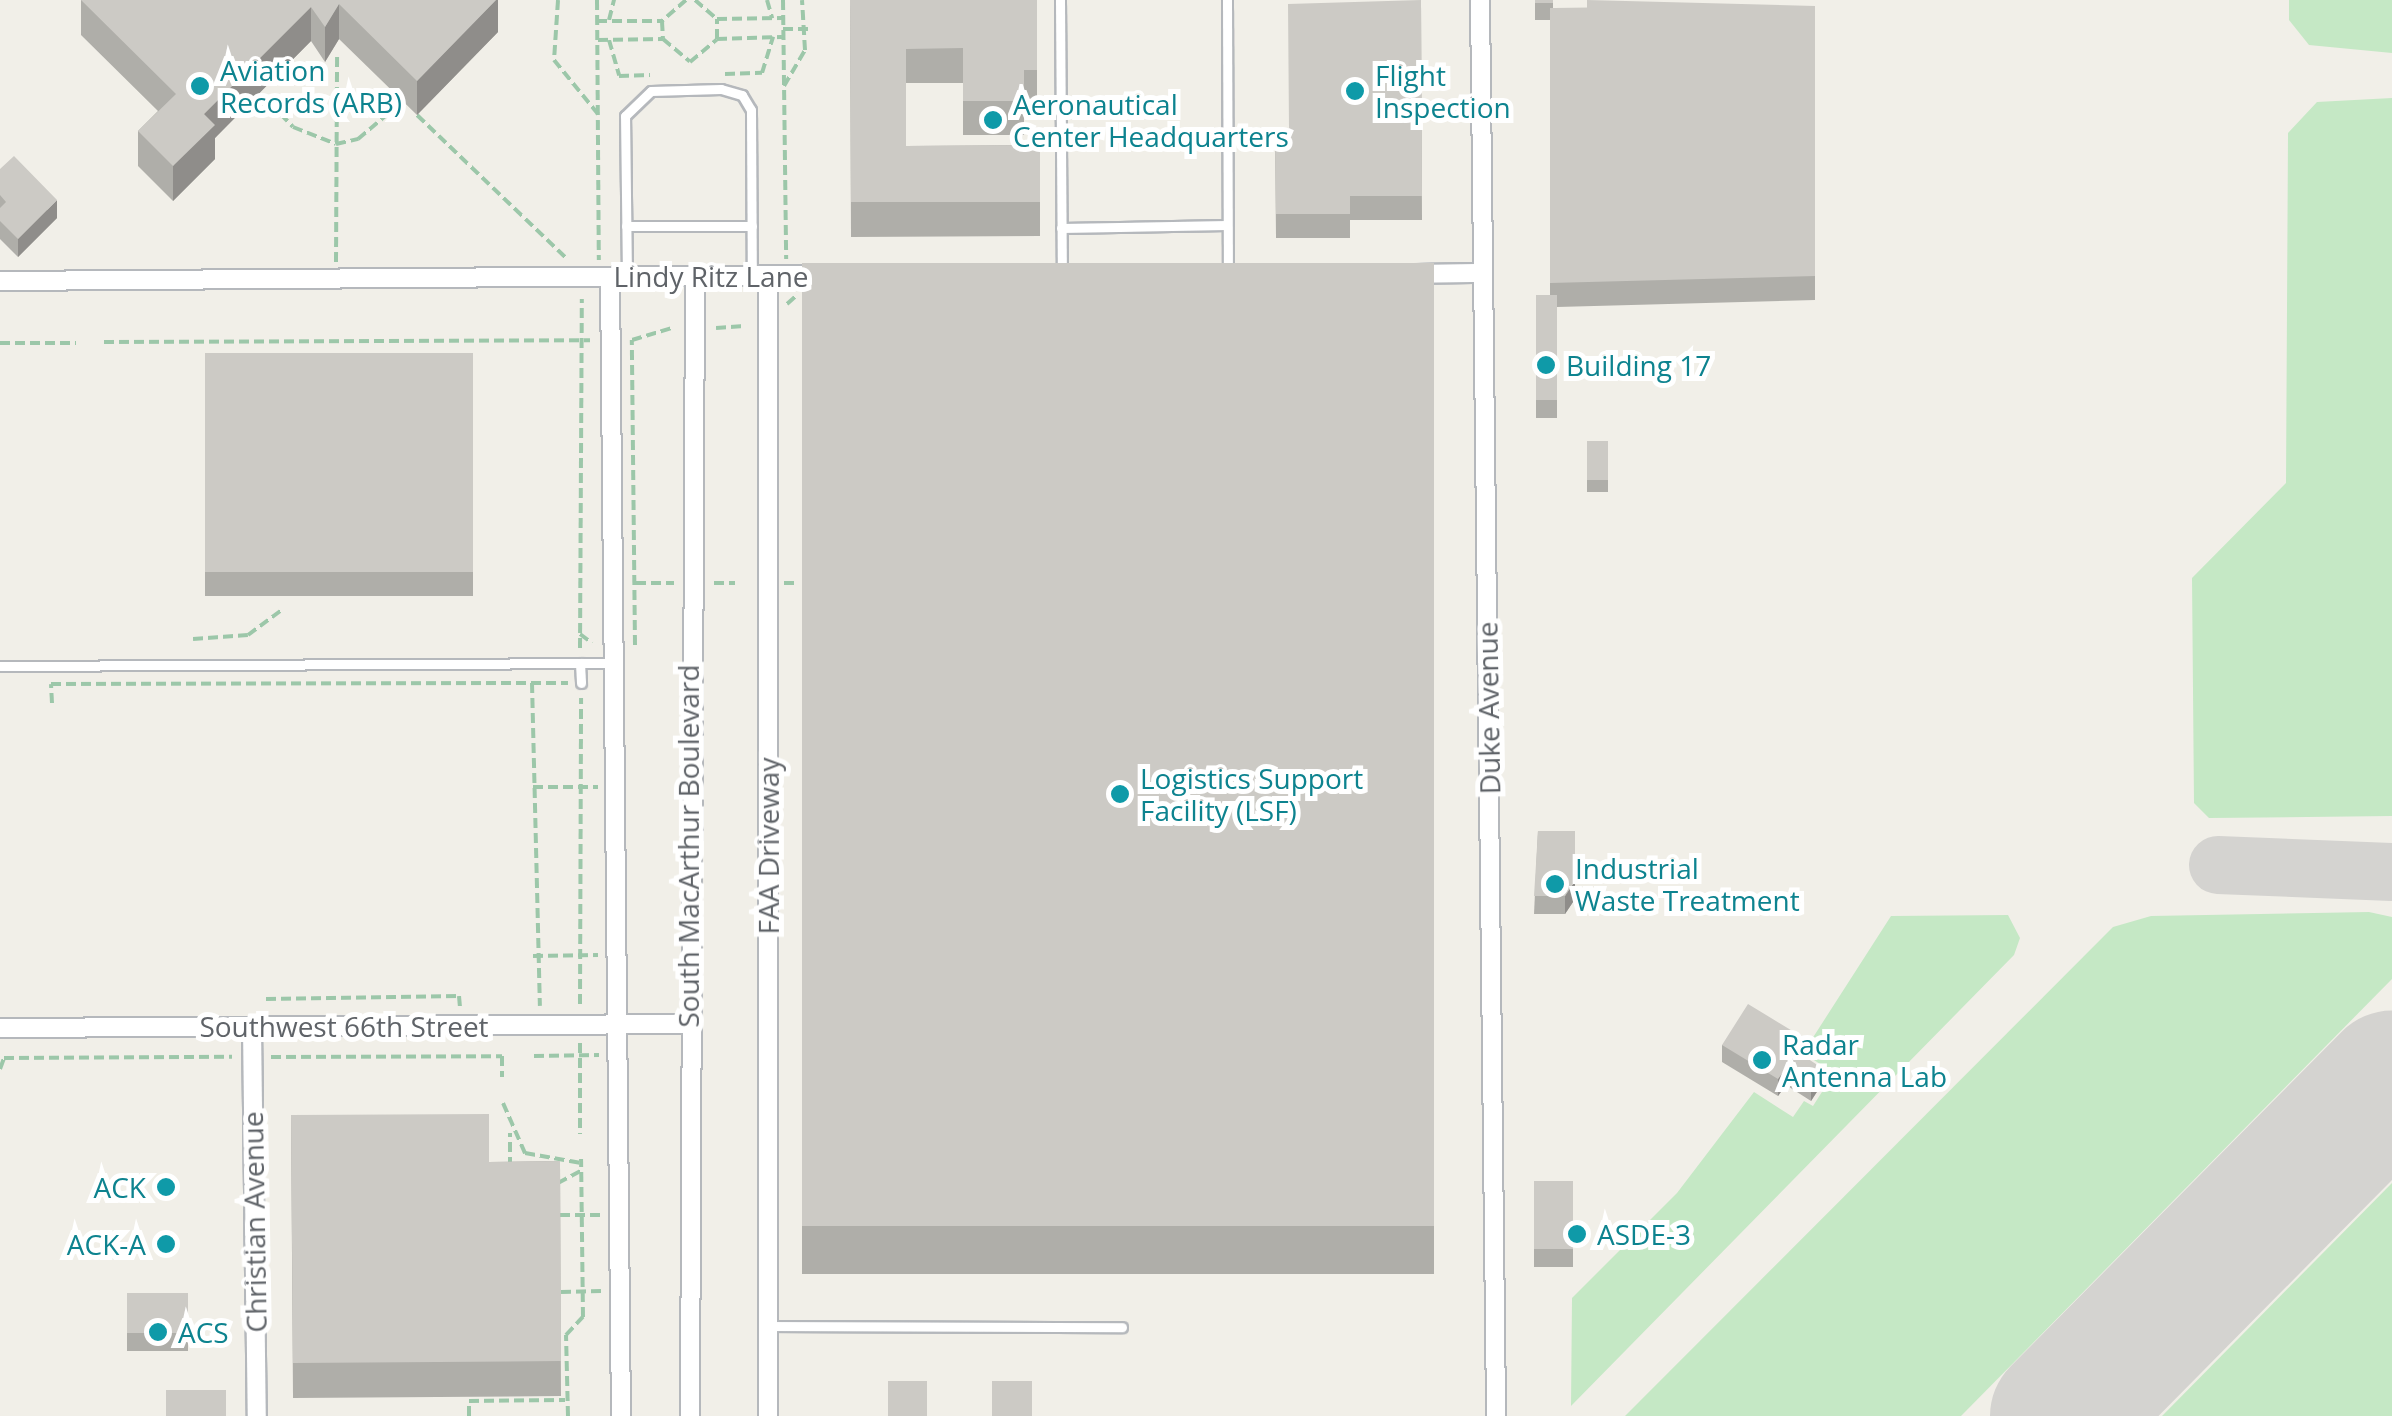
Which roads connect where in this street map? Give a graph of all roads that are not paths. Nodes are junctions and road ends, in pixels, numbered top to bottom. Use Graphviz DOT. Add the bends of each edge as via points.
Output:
graph roads {
  1 [pos="1060,0"];
  2 [pos="1227,0"];
  3 [pos="1480,0"];
  4 [pos="626,226"];
  5 [pos="752,226"];
  6 [pos="1228,226"];
  7 [pos="1062,228"];
  8 [pos="621,271"];
  9 [pos="757,271"];
  10 [pos="1227,274"];
  11 [pos="1396,274"];
  12 [pos="1482,274"];
  13 [pos="855,275"];
  14 [pos="1035,275"];
  15 [pos="1071,275"];
  16 [pos="695,276"];
  17 [pos="0,281"];
  18 [pos="580,663"];
  19 [pos="613,663"];
  20 [pos="0,666"];
  21 [pos="581,684"];
  22 [pos="617,1024"];
  23 [pos="688,1024"];
  24 [pos="252,1028"];
  25 [pos="2,1035"];
  26 [pos="768,1326"];
  27 [pos="1122,1327"];
  28 [pos="256,1416"];
  29 [pos="621,1416"];
  30 [pos="690,1416"];
  31 [pos="768,1416"];
  32 [pos="1496,1416"];
  1 -- 7 [label="lane"];
  2 -- 6 [label="lane"];
  3 -- 12 [label="street, Duke Avenue"];
  4 -- 5 [label="lane"];
  4 -- 5 [label="lane" via="624,116 633,100 720,89 742,95 751,110"];
  4 -- 8 [label="lane"];
  5 -- 9 [label="lane"];
  6 -- 7 [label="lane"];
  6 -- 10 [label="lane"];
  7 -- 15 [label="lane"];
  8 -- 16 [label="street, Lindy Ritz Lane"];
  8 -- 17 [label="street, Lindy Ritz Lane"];
  8 -- 19 [label="street"];
  9 -- 13 [label="street, Lindy Ritz Lane"];
  9 -- 16 [label="street, Lindy Ritz Lane"];
  9 -- 26 [label="street, FAA Driveway"];
  11 -- 12 [label="street"];
  12 -- 32 [label="street, Duke Avenue"];
  14 -- 15 [label="street"];
  16 -- 23 [label="street, South MacArthur Boulevard"];
  18 -- 19 [label="lane"];
  18 -- 20 [label="lane"];
  18 -- 21 [label="lane"];
  19 -- 22 [label="street"];
  22 -- 23 [label="street, Southwest 66th Street"];
  22 -- 24 [label="street, Southwest 66th Street"];
  22 -- 29 [label="street"];
  23 -- 30 [label="street, South MacArthur Boulevard"];
  24 -- 25 [label="street, Southwest 66th Street"];
  24 -- 28 [label="street, Christian Avenue"];
  26 -- 27 [label="lane"];
  26 -- 31 [label="street, FAA Driveway"];
}
